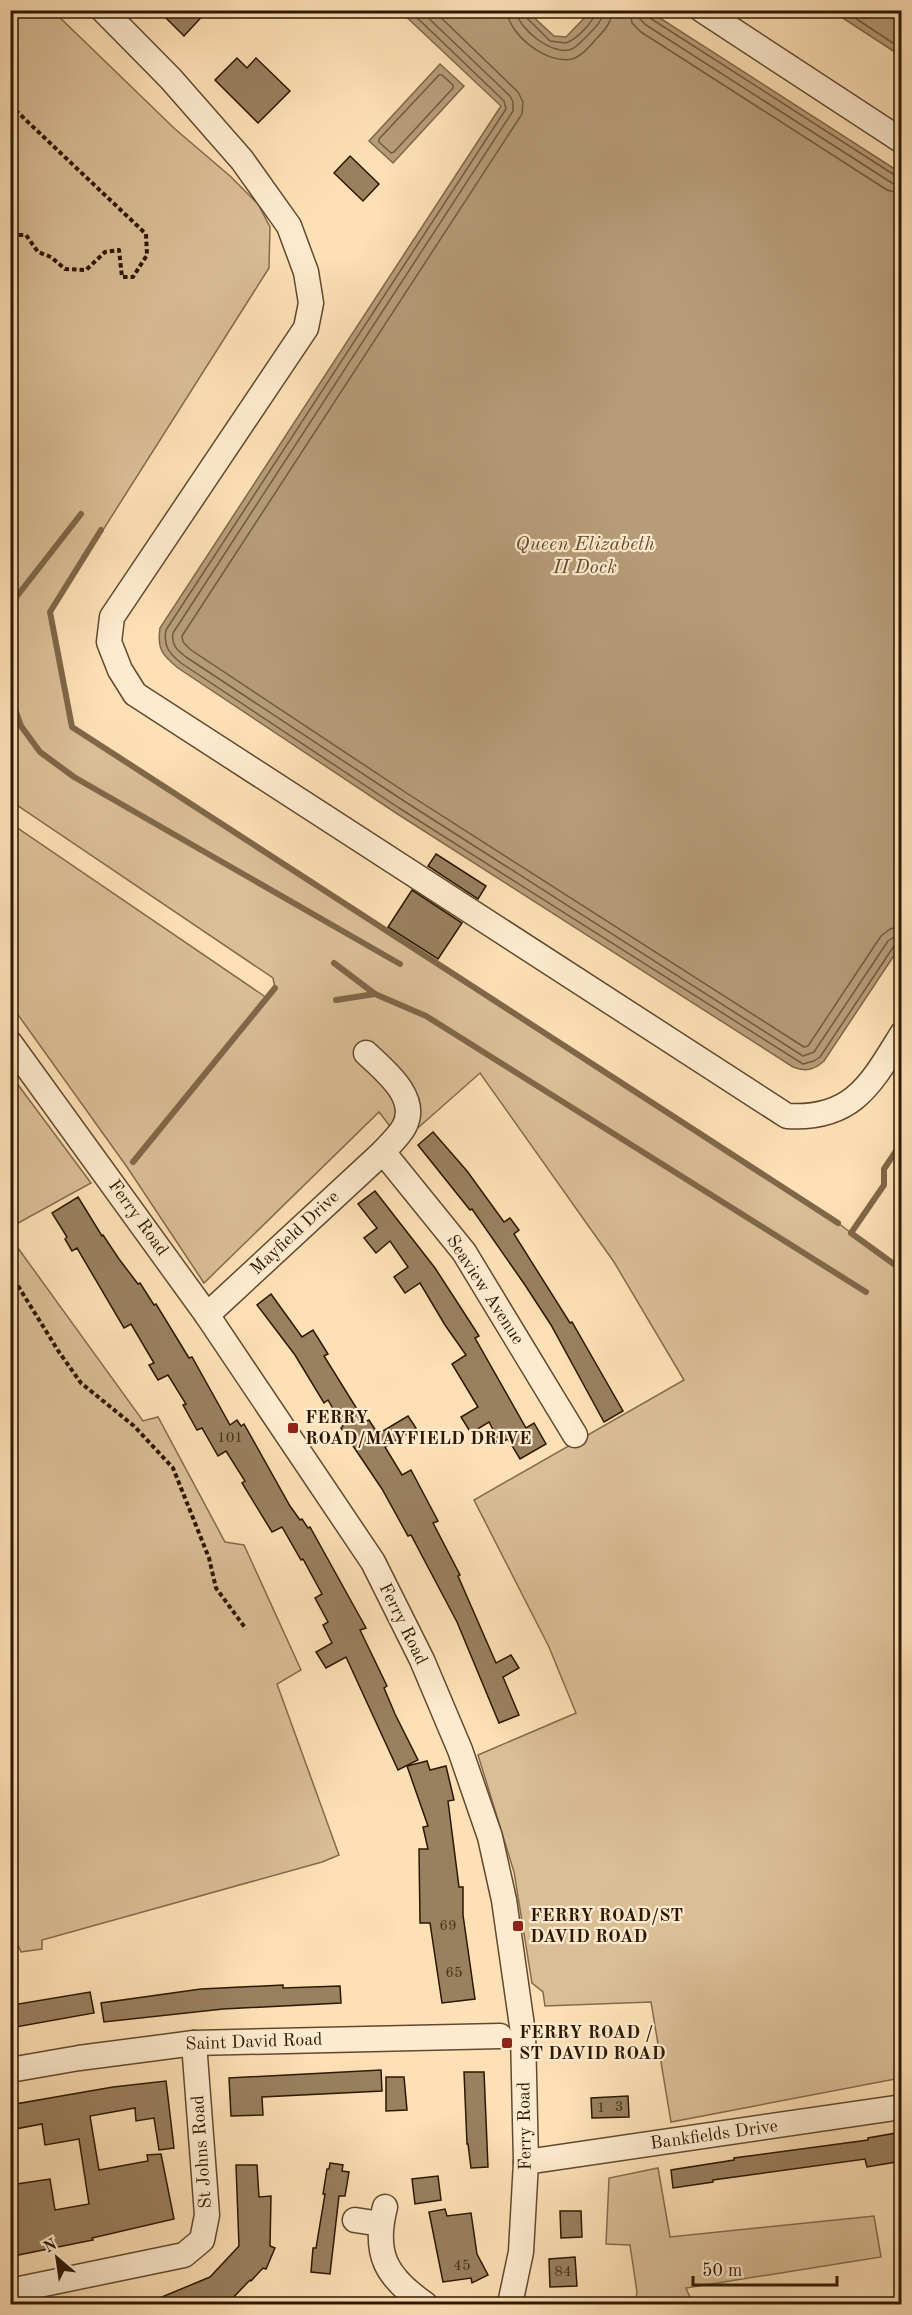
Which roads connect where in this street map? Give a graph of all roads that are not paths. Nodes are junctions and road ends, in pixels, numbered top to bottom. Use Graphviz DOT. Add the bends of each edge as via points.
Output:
graph roads {
  1 [pos="103,10"];
  2 [pos="702,10"];
  3 [pos="902,141"];
  4 [pos="902,1034"];
  5 [pos="10,1043"];
  6 [pos="366,1053"];
  7 [pos="383,1152"];
  8 [pos="207,1315"];
  9 [pos="575,1435"];
  10 [pos="500,2036"];
  11 [pos="194,2043"];
  12 [pos="10,2070"];
  13 [pos="902,2107"];
  14 [pos="526,2162"];
  15 [pos="355,2220"];
  16 [pos="10,2291"];
  17 [pos="425,2304"];
  18 [pos="510,2304"];
  1 -- 4 [label="street" via="171,79 270,198 289,226 306,272 311,303 306,328 112,617 109,642 135,693 787,1116 804,1117 837,1110 861,1094"];
  2 -- 3 [label="street"];
  5 -- 8 [label="street, Ferry Road"];
  6 -- 7 [label="street, Mayfield Drive" via="388,1074 408,1107 406,1125"];
  7 -- 8 [label="street, Mayfield Drive"];
  7 -- 9 [label="street, Seaview Avenue" via="464,1252"];
  8 -- 14 [label="street, Ferry Road" via="373,1562 422,1660 464,1759 490,1837 504,1900 523,2033"];
  10 -- 11 [label="street, Saint David Road"];
  11 -- 12 [label="street, Saint David Road"];
  11 -- 16 [label="street, St Johns Road" via="207,2215 202,2240 184,2254"];
  13 -- 14 [label="street, Bankfields Drive"];
  14 -- 18 [label="street, Ferry Road" via="521,2253"];
  15 -- 17 [label="street" via="383,2215 384,2262 403,2289"];
}
